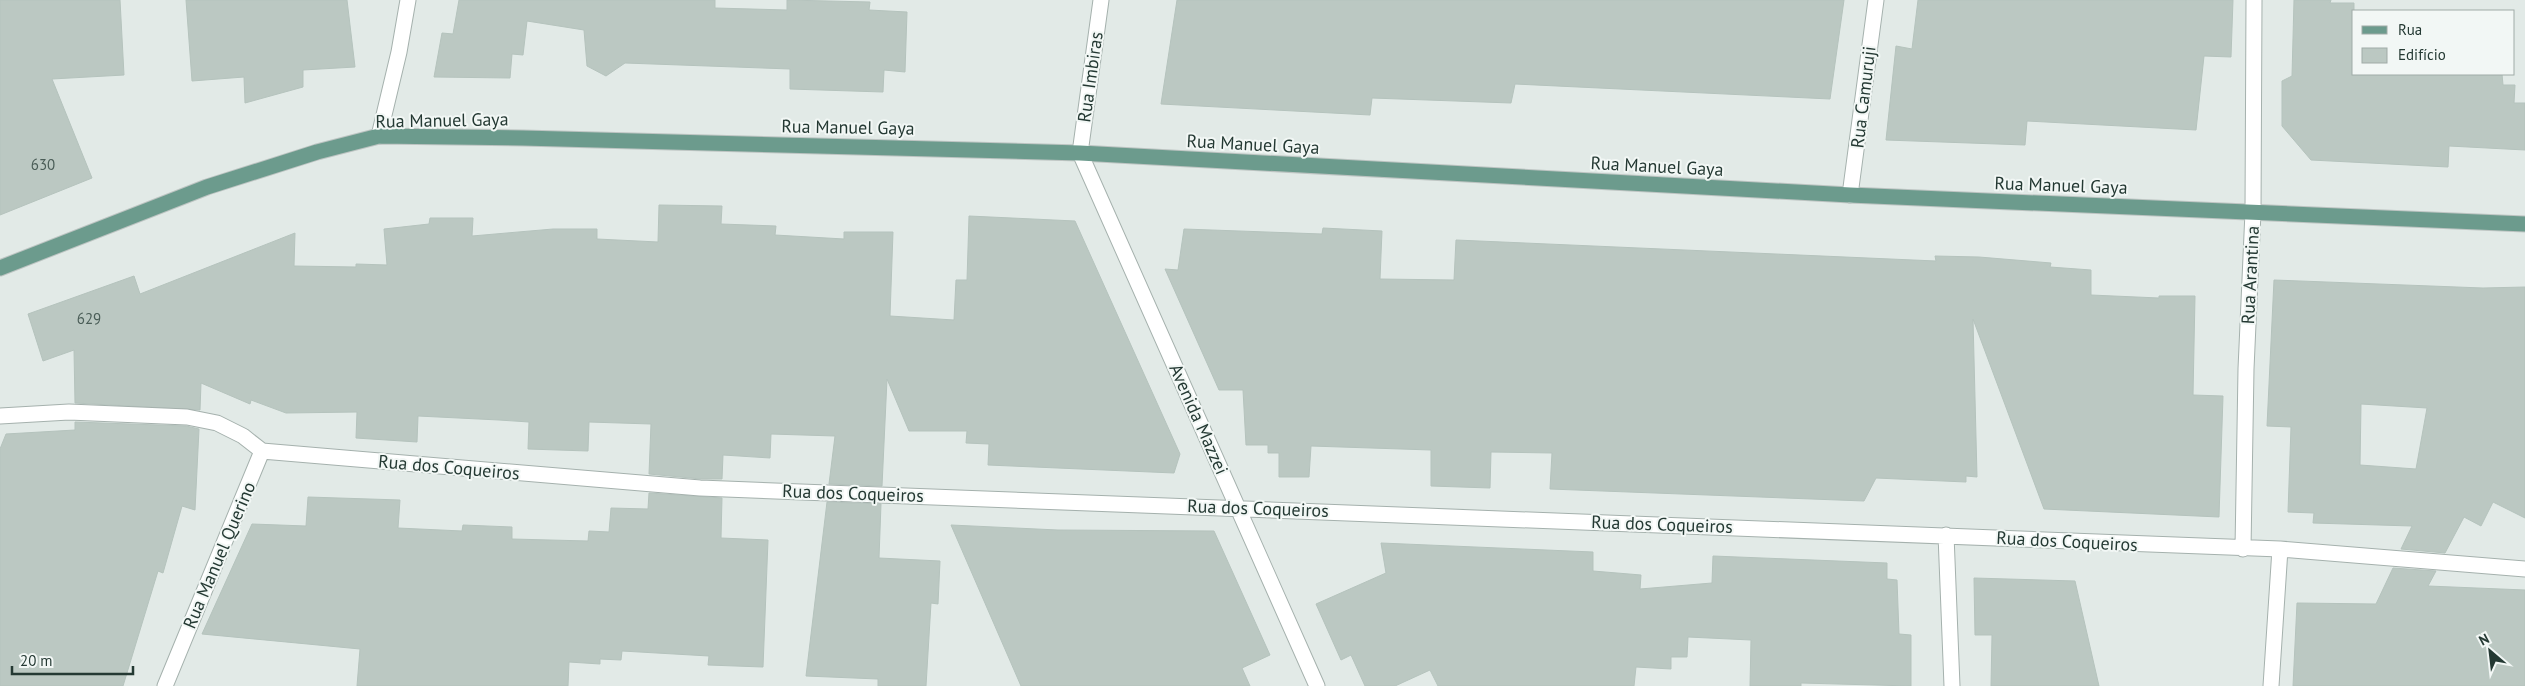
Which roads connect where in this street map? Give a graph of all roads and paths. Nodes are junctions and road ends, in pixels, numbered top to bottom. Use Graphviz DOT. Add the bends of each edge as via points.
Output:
graph roads {
  1 [pos="408,0"];
  2 [pos="1101,0"];
  3 [pos="1876,0"];
  4 [pos="2254,0"];
  5 [pos="379,136"];
  6 [pos="1080,153"];
  7 [pos="1850,195"];
  8 [pos="2253,212"];
  9 [pos="2525,224"];
  10 [pos="0,268"];
  11 [pos="0,416"];
  12 [pos="262,451"];
  13 [pos="1238,507"];
  14 [pos="1946,535"];
  15 [pos="2243,549"];
  16 [pos="2280,549"];
  17 [pos="2525,569"];
  18 [pos="164,686"];
  19 [pos="1317,686"];
  20 [pos="1952,686"];
  21 [pos="2271,686"];
  1 -- 5 [label="street"];
  2 -- 6 [label="street, Rua Imbiras"];
  3 -- 7 [label="street, Rua Camuruji"];
  4 -- 8 [label="street, Rua Arantina"];
  5 -- 6 [label="main road, Rua Manuel Gaya"];
  5 -- 10 [label="main road, Rua Manuel Gaya" via="207,187"];
  6 -- 7 [label="main road, Rua Manuel Gaya"];
  6 -- 13 [label="street, Avenida Mazzei"];
  7 -- 8 [label="main road, Rua Manuel Gaya"];
  8 -- 9 [label="main road, Rua Manuel Gaya"];
  8 -- 15 [label="street, Rua Arantina"];
  11 -- 12 [label="street" via="69,412 187,417 217,423 243,436"];
  12 -- 13 [label="street, Rua dos Coqueiros" via="700,488"];
  12 -- 18 [label="street, Rua Manuel Querino"];
  13 -- 14 [label="street, Rua dos Coqueiros"];
  13 -- 19 [label="street, Avenida Mazzei"];
  14 -- 15 [label="street, Rua dos Coqueiros"];
  14 -- 20 [label="street"];
  15 -- 16 [label="street, Rua dos Coqueiros"];
  16 -- 17 [label="street, Rua dos Coqueiros"];
  16 -- 21 [label="street"];
}
